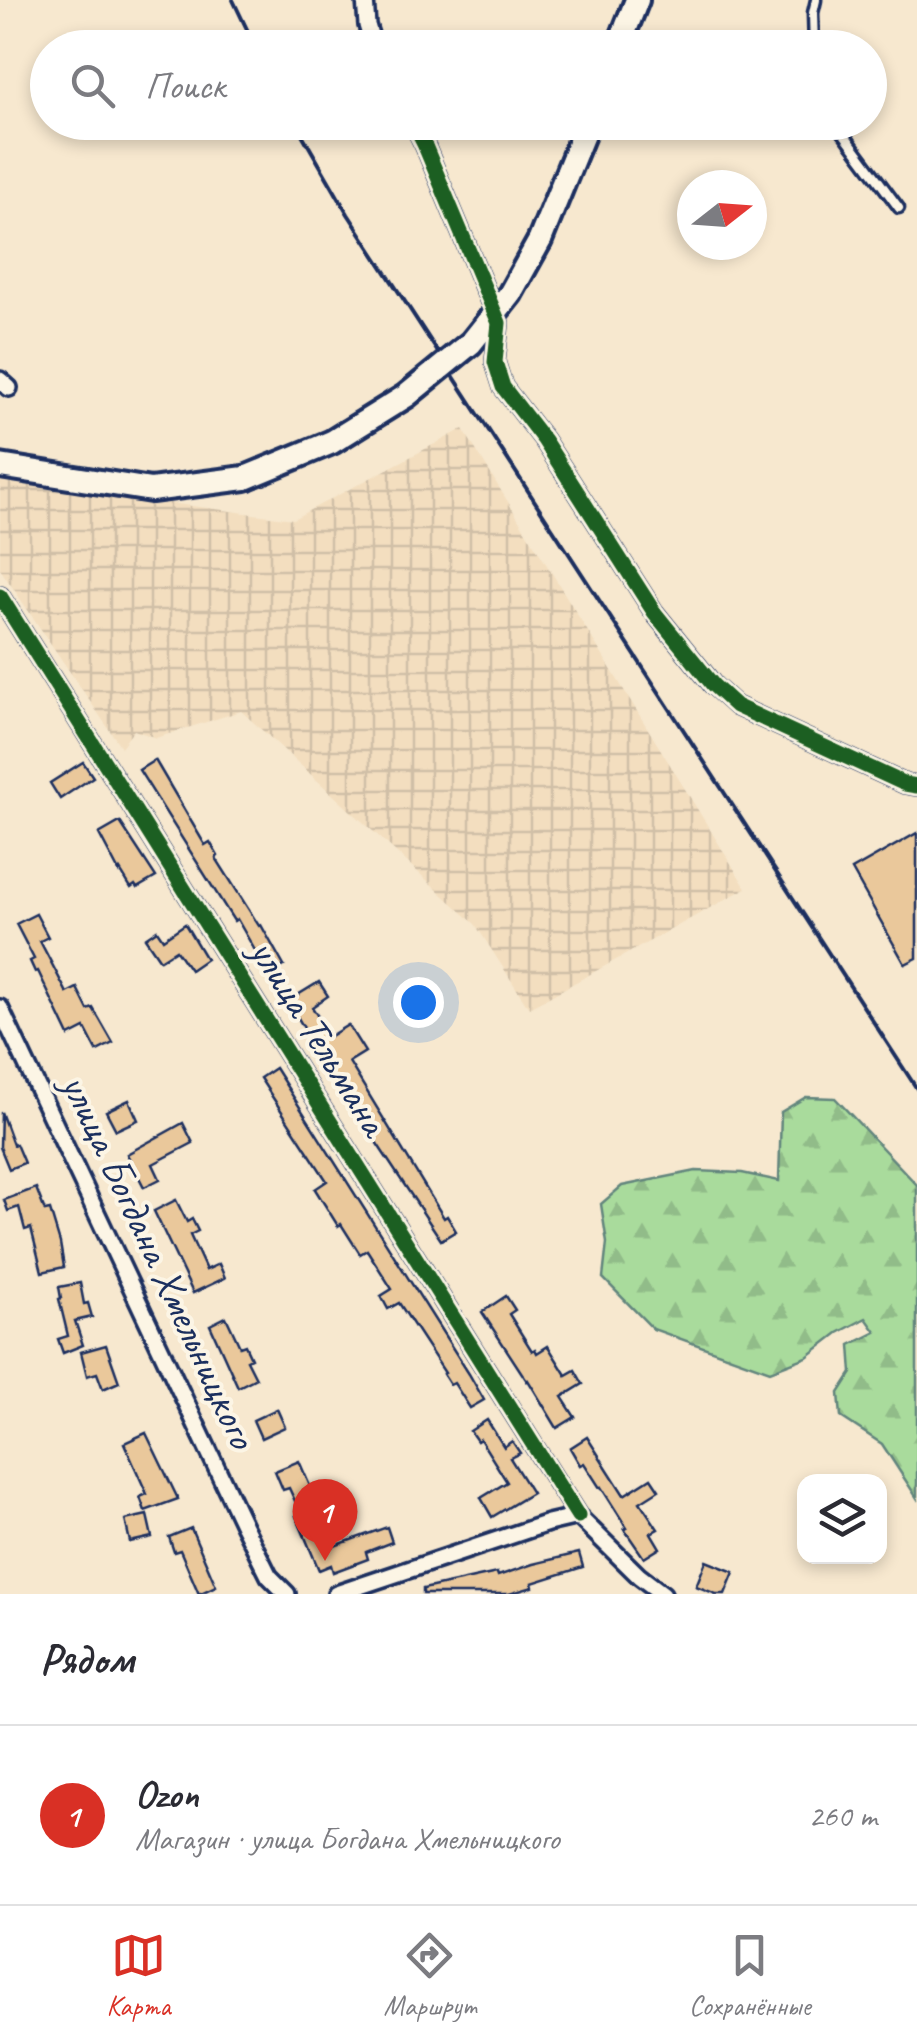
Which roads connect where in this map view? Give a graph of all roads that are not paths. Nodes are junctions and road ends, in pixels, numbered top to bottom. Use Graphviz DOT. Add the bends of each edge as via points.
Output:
graph roads {
  1 [pos="365,0"];
  2 [pos="637,0"];
  3 [pos="816,0"];
  4 [pos="369,30"];
  5 [pos="625,30"];
  6 [pos="813,30"];
  7 [pos="422,140"];
  8 [pos="581,140"];
  9 [pos="848,140"];
  10 [pos="899,208"];
  11 [pos="0,466"];
  12 [pos="0,596"];
  13 [pos="917,786"];
  14 [pos="0,1008"];
  15 [pos="578,1516"];
  16 [pos="287,1594"];
  17 [pos="336,1594"];
  18 [pos="662,1594"];
  1 -- 4 [label="street"];
  2 -- 5 [label="street"];
  3 -- 6 [label="lane"];
  7 -- 13 [label="street" via="499,323 495,362 502,386 654,612 736,706"];
  8 -- 11 [label="street, bridge" via="540,240 510,294 471,343 406,396 332,442 245,478 151,490"];
  9 -- 10 [label="lane"];
  12 -- 15 [label="street, улица Тельмана"];
  14 -- 16 [label="street, улица Богдана Хмельницкого" via="252,1542"];
  15 -- 17 [label="street"];
  15 -- 18 [label="street"];
}
